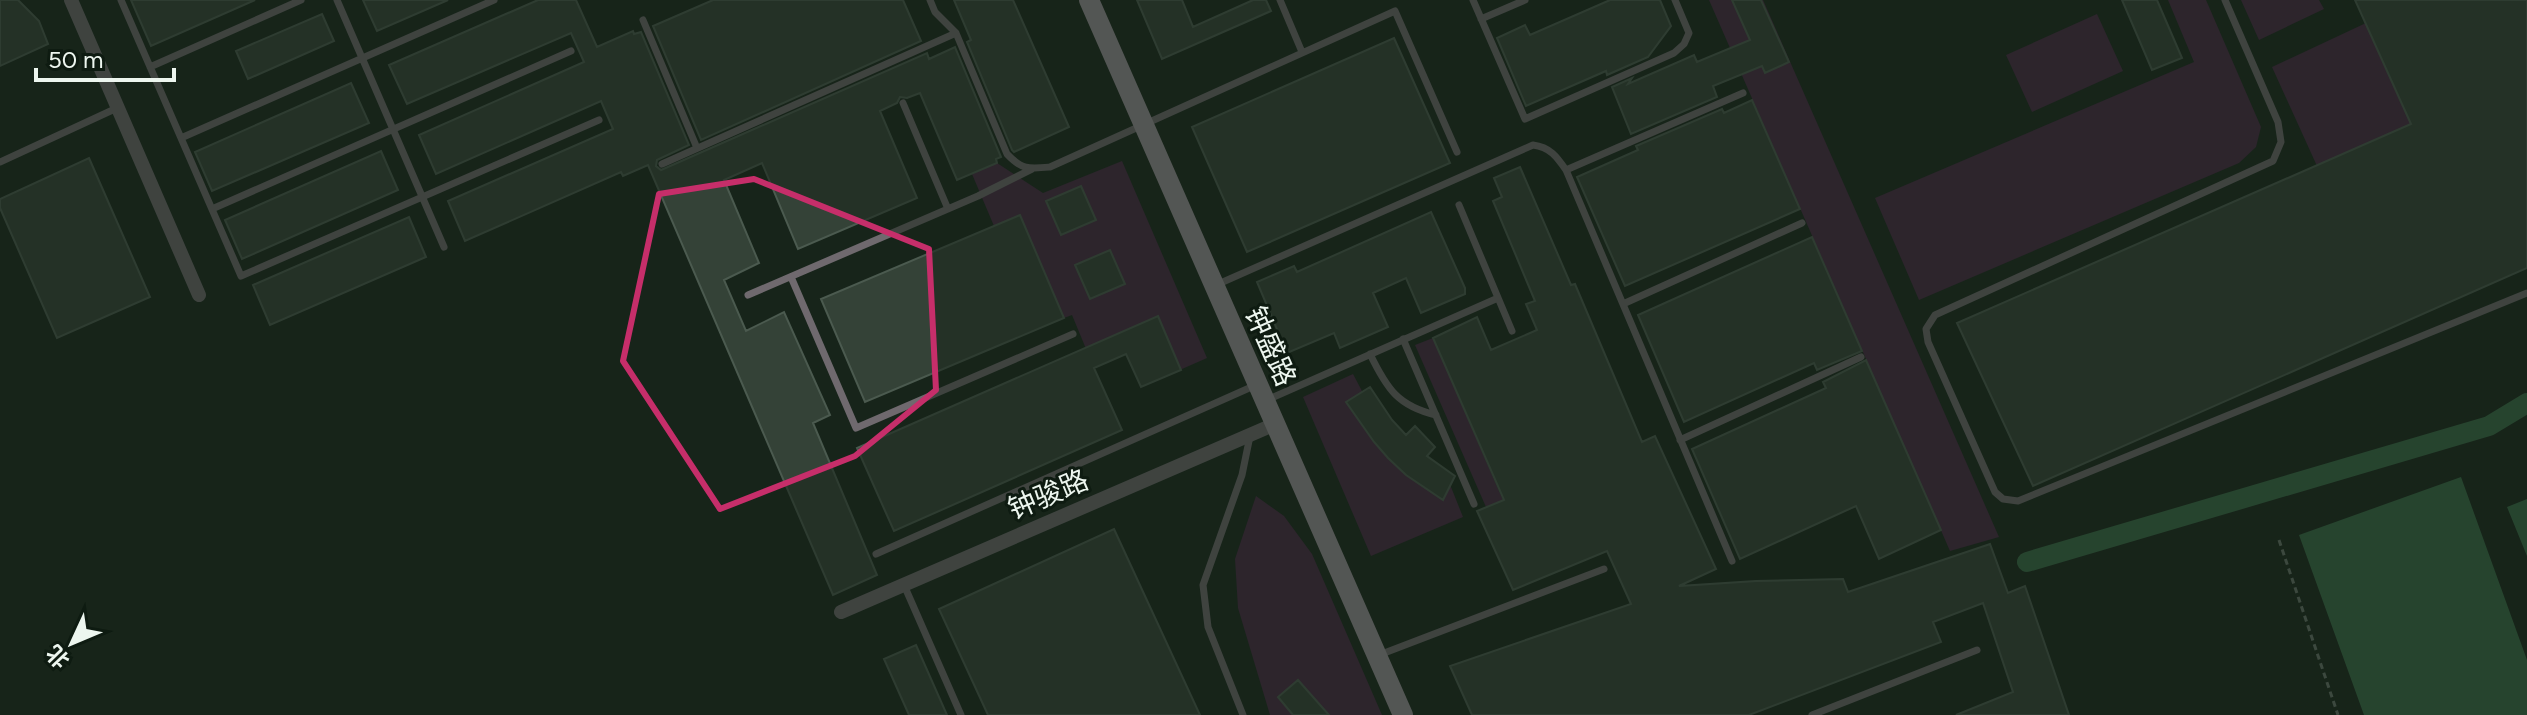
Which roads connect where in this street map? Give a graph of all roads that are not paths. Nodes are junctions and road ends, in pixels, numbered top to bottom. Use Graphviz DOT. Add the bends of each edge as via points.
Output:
graph roads {
  1 [pos="71,0"];
  2 [pos="121,0"];
  3 [pos="301,0"];
  4 [pos="337,0"];
  5 [pos="494,0"];
  6 [pos="930,0"];
  7 [pos="1089,0"];
  8 [pos="1280,0"];
  9 [pos="1473,0"];
  10 [pos="1525,0"];
  11 [pos="1675,0"];
  12 [pos="2225,0"];
  13 [pos="1481,19"];
  14 [pos="643,20"];
  15 [pos="956,33"];
  16 [pos="571,51"];
  17 [pos="1302,52"];
  18 [pos="362,58"];
  19 [pos="150,67"];
  20 [pos="1743,93"];
  21 [pos="903,103"];
  22 [pos="117,108"];
  23 [pos="599,120"];
  24 [pos="1143,124"];
  25 [pos="394,130"];
  26 [pos="181,138"];
  27 [pos="697,148"];
  28 [pos="1457,152"];
  29 [pos="1,158"];
  30 [pos="662,164"];
  31 [pos="1032,169"];
  32 [pos="1566,170"];
  33 [pos="423,198"];
  34 [pos="1459,205"];
  35 [pos="212,209"];
  36 [pos="948,209"];
  37 [pos="1802,223"];
  38 [pos="444,247"];
  39 [pos="791,277"];
  40 [pos="1214,285"];
  41 [pos="2527,293"];
  42 [pos="199,295"];
  43 [pos="748,295"];
  44 [pos="1498,298"];
  45 [pos="1623,304"];
  46 [pos="1512,331"];
  47 [pos="1073,334"];
  48 [pos="1403,339"];
  49 [pos="1370,354"];
  50 [pos="1861,357"];
  51 [pos="1261,393"];
  52 [pos="1436,415"];
  53 [pos="1275,424"];
  54 [pos="1251,435"];
  55 [pos="1680,440"];
  56 [pos="1474,504"];
  57 [pos="876,554"];
  58 [pos="1732,561"];
  59 [pos="1604,569"];
  60 [pos="904,585"];
  61 [pos="841,612"];
  62 [pos="1977,650"];
  63 [pos="1377,656"];
  64 [pos="961,715"];
  65 [pos="1243,715"];
  66 [pos="1403,715"];
  67 [pos="1812,715"];
  1 -- 22 [label="street"];
  2 -- 19 [label="lane"];
  3 -- 19 [label="lane"];
  4 -- 18 [label="lane"];
  5 -- 18 [label="lane"];
  6 -- 15 [label="lane"];
  7 -- 24 [label="street, 钟盛路"];
  8 -- 17 [label="lane"];
  9 -- 13 [label="lane"];
  10 -- 13 [label="lane"];
  11 -- 13 [label="lane" via="1689,33 1674,53 1525,119"];
  12 -- 41 [label="lane" via="2278,122 2281,142 2273,161 1935,315 1926,329 1995,492 2018,501"];
  14 -- 27 [label="lane"];
  15 -- 27 [label="lane"];
  15 -- 31 [label="lane" via="1007,154 1017,165"];
  16 -- 25 [label="lane"];
  17 -- 24 [label="lane"];
  17 -- 28 [label="lane" via="1395,11"];
  18 -- 25 [label="lane"];
  18 -- 26 [label="lane"];
  19 -- 26 [label="lane"];
  20 -- 32 [label="lane"];
  21 -- 36 [label="lane"];
  22 -- 29 [label="lane"];
  22 -- 42 [label="street"];
  23 -- 33 [label="lane"];
  24 -- 31 [label="lane" via="1050,167"];
  24 -- 40 [label="street, 钟盛路"];
  25 -- 33 [label="lane"];
  25 -- 35 [label="lane"];
  26 -- 35 [label="lane"];
  27 -- 30 [label="lane"];
  31 -- 36 [label="lane"];
  32 -- 40 [label="lane" via="1552,152 1533,145"];
  32 -- 45 [label="lane"];
  33 -- 35 [label="lane" via="241,276"];
  33 -- 38 [label="lane"];
  34 -- 44 [label="lane"];
  36 -- 39 [label="lane"];
  37 -- 45 [label="lane"];
  39 -- 43 [label="lane"];
  39 -- 47 [label="lane" via="856,428"];
  40 -- 51 [label="street, 钟盛路"];
  44 -- 46 [label="lane"];
  44 -- 48 [label="lane"];
  45 -- 55 [label="lane"];
  48 -- 49 [label="lane"];
  48 -- 52 [label="lane"];
  49 -- 51 [label="lane"];
  49 -- 52 [label="lane" via="1397,397 1414,410"];
  50 -- 55 [label="lane"];
  51 -- 53 [label="street, 钟盛路"];
  51 -- 57 [label="lane"];
  52 -- 56 [label="lane"];
  53 -- 54 [label="street, 钟骏路"];
  53 -- 63 [label="street, 钟盛路"];
  54 -- 60 [label="street, 钟骏路"];
  54 -- 65 [label="lane" via="1203,585 1208,627"];
  55 -- 58 [label="lane"];
  59 -- 63 [label="lane"];
  60 -- 61 [label="street, 钟骏路"];
  60 -- 64 [label="lane"];
  62 -- 67 [label="lane"];
  63 -- 66 [label="street, 钟盛路"];
}
